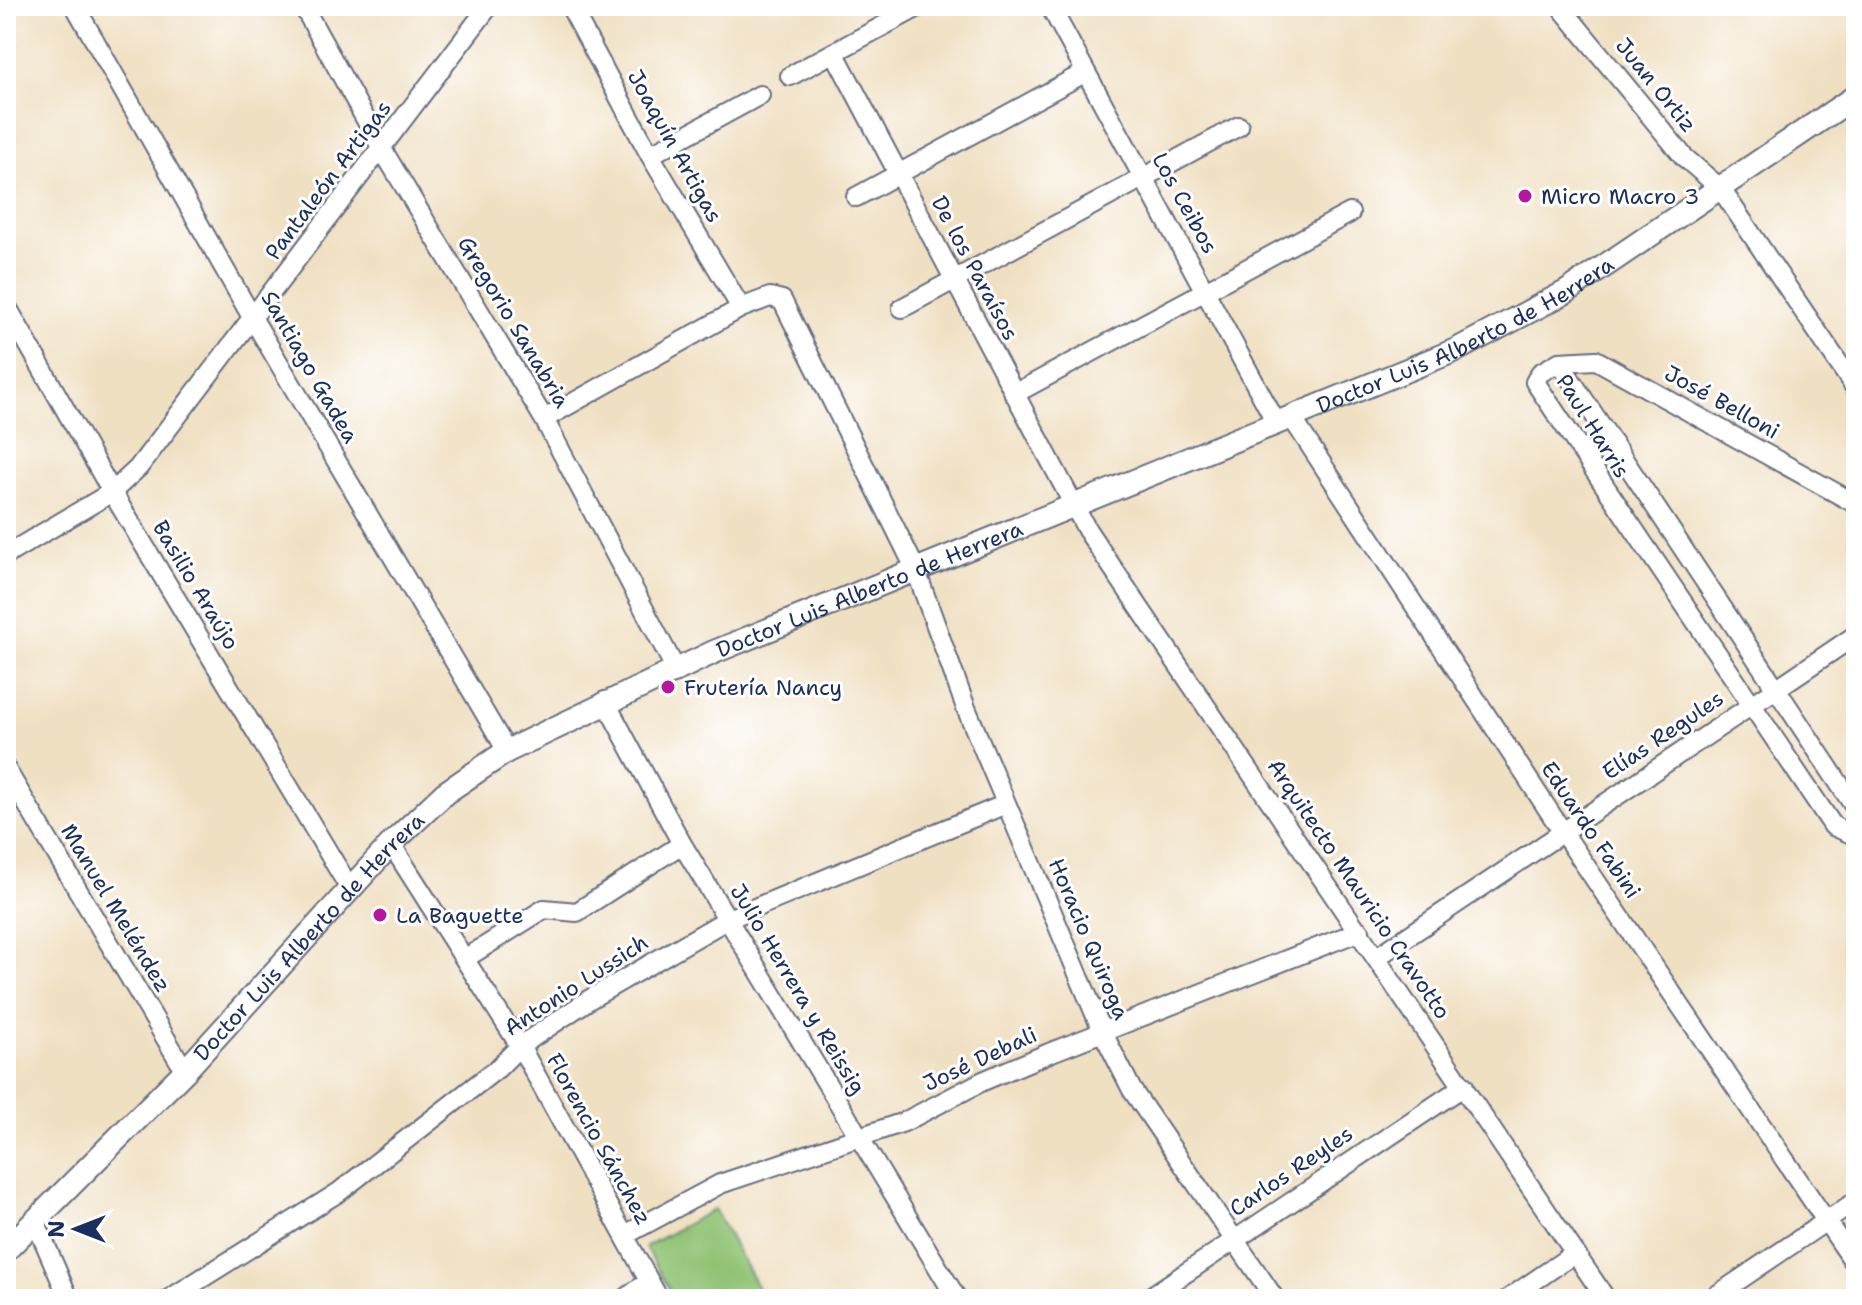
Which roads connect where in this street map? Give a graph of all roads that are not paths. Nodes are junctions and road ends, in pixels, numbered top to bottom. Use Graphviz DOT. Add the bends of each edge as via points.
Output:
graph roads {
  1 [pos="75,6"];
  2 [pos="303,6"];
  3 [pos="489,6"];
  4 [pos="570,6"];
  5 [pos="920,6"];
  6 [pos="1050,6"];
  7 [pos="1560,6"];
  8 [pos="835,54"];
  9 [pos="1086,72"];
  10 [pos="790,76"];
  11 [pos="760,95"];
  12 [pos="1856,96"];
  13 [pos="1239,126"];
  14 [pos="382,149"];
  15 [pos="650,155"];
  16 [pos="898,174"];
  17 [pos="1144,178"];
  18 [pos="1721,189"];
  19 [pos="856,197"];
  20 [pos="1350,213"];
  21 [pos="954,280"];
  22 [pos="1205,289"];
  23 [pos="6,305"];
  24 [pos="741,308"];
  25 [pos="902,308"];
  26 [pos="253,319"];
  27 [pos="1559,362"];
  28 [pos="1856,389"];
  29 [pos="1014,394"];
  30 [pos="544,419"];
  31 [pos="1285,421"];
  32 [pos="112,492"];
  33 [pos="1856,504"];
  34 [pos="1073,505"];
  35 [pos="6,555"];
  36 [pos="915,568"];
  37 [pos="1856,635"];
  38 [pos="675,668"];
  39 [pos="1777,689"];
  40 [pos="605,701"];
  41 [pos="1751,705"];
  42 [pos="507,751"];
  43 [pos="6,769"];
  44 [pos="1006,804"];
  45 [pos="1856,809"];
  46 [pos="1562,831"];
  47 [pos="1856,836"];
  48 [pos="391,844"];
  49 [pos="682,844"];
  50 [pos="349,887"];
  51 [pos="728,919"];
  52 [pos="1360,931"];
  53 [pos="1377,957"];
  54 [pos="466,958"];
  55 [pos="1103,1033"];
  56 [pos="520,1046"];
  57 [pos="185,1071"];
  58 [pos="1464,1086"];
  59 [pos="860,1139"];
  60 [pos="1856,1201"];
  61 [pos="1826,1220"];
  62 [pos="36,1223"];
  63 [pos="625,1235"];
  64 [pos="1234,1238"];
  65 [pos="6,1250"];
  66 [pos="1575,1253"];
  67 [pos="1856,1265"];
  68 [pos="649,1281"];
  69 [pos="69,1299"];
  70 [pos="169,1299"];
  71 [pos="625,1299"];
  72 [pos="659,1299"];
  73 [pos="957,1299"];
  74 [pos="1147,1299"];
  75 [pos="1275,1299"];
  76 [pos="1508,1299"];
  77 [pos="1606,1299"];
  78 [pos="1711,1299"];
  1 -- 26 [label="street, Santiago Gadea"];
  2 -- 14 [label="street, Gregorio Sanabria"];
  3 -- 14 [label="street, Pantaleón Artigas"];
  4 -- 15 [label="street, Joaquín Artigas"];
  5 -- 8 [label="street"];
  6 -- 9 [label="street, Los Ceibos"];
  7 -- 18 [label="street, Juan Ortiz" via="1684,157"];
  8 -- 10 [label="street"];
  8 -- 16 [label="street, De los Paraísos"];
  9 -- 16 [label="street"];
  9 -- 17 [label="street, Los Ceibos"];
  11 -- 15 [label="street"];
  12 -- 18 [label="street, Doctor Luis Alberto de Herrera"];
  13 -- 17 [label="street"];
  14 -- 26 [label="street, Pantaleón Artigas"];
  14 -- 30 [label="street, Gregorio Sanabria"];
  15 -- 24 [label="street, Joaquín Artigas"];
  16 -- 19 [label="street"];
  16 -- 21 [label="street, De los Paraísos"];
  17 -- 21 [label="street"];
  17 -- 22 [label="street, Los Ceibos"];
  18 -- 28 [label="street, Juan Ortiz"];
  18 -- 31 [label="street, Doctor Luis Alberto de Herrera" via="1566,292 1456,350"];
  20 -- 22 [label="street"];
  21 -- 25 [label="street"];
  21 -- 29 [label="street, De los Paraísos"];
  22 -- 29 [label="street"];
  22 -- 31 [label="street, Los Ceibos"];
  23 -- 32 [label="street, Basilio Araújo"];
  24 -- 30 [label="street"];
  24 -- 36 [label="street" via="770,297 782,300"];
  26 -- 32 [label="street, Pantaleón Artigas" via="138,468"];
  26 -- 42 [label="street, Santiago Gadea"];
  27 -- 33 [label="street, José Belloni" via="1596,360"];
  27 -- 39 [label="street, Paul Harris"];
  27 -- 41 [label="street, Paul Harris" via="1535,382"];
  29 -- 34 [label="street, De los Paraísos"];
  30 -- 38 [label="street, Gregorio Sanabria"];
  31 -- 34 [label="street, Doctor Luis Alberto de Herrera"];
  31 -- 46 [label="street, Eduardo Fabini"];
  32 -- 35 [label="street, Pantaleón Artigas"];
  32 -- 50 [label="street, Basilio Araújo"];
  34 -- 36 [label="street, Doctor Luis Alberto de Herrera"];
  34 -- 52 [label="street, Arquitecto Mauricio Cravotto"];
  36 -- 38 [label="street, Doctor Luis Alberto de Herrera"];
  36 -- 44 [label="street, Horacio Quiroga"];
  37 -- 39 [label="street, Elías Regules"];
  38 -- 40 [label="street, Doctor Luis Alberto de Herrera"];
  39 -- 41 [label="street, Elías Regules"];
  39 -- 45 [label="street, Paul Harris"];
  40 -- 42 [label="street, Doctor Luis Alberto de Herrera"];
  40 -- 49 [label="street, Julio Herrera y Reissig"];
  41 -- 46 [label="street, Elías Regules"];
  41 -- 47 [label="street, Paul Harris" via="1833,826"];
  42 -- 48 [label="street, Doctor Luis Alberto de Herrera" via="445,793"];
  43 -- 57 [label="street, Manuel Meléndez"];
  44 -- 51 [label="street, Antonio Lussich"];
  44 -- 55 [label="street, Horacio Quiroga"];
  46 -- 53 [label="street, Elías Regules"];
  46 -- 61 [label="street, Eduardo Fabini"];
  48 -- 50 [label="street, Doctor Luis Alberto de Herrera"];
  48 -- 54 [label="street, Florencio Sánchez"];
  49 -- 51 [label="street, Julio Herrera y Reissig"];
  49 -- 54 [label="street" via="577,912 544,909"];
  50 -- 57 [label="street, Doctor Luis Alberto de Herrera"];
  51 -- 56 [label="street, Antonio Lussich"];
  51 -- 59 [label="street, Julio Herrera y Reissig"];
  52 -- 53 [label="street, Arquitecto Mauricio Cravotto"];
  52 -- 55 [label="street, José Debali"];
  53 -- 58 [label="street, Arquitecto Mauricio Cravotto"];
  54 -- 56 [label="street, Florencio Sánchez"];
  55 -- 59 [label="street, José Debali"];
  55 -- 64 [label="street, Horacio Quiroga" via="1132,1090"];
  56 -- 63 [label="street, Florencio Sánchez"];
  56 -- 70 [label="street, Antonio Lussich" via="339,1192"];
  57 -- 62 [label="street, Doctor Luis Alberto de Herrera"];
  58 -- 64 [label="street, Carlos Reyles"];
  58 -- 66 [label="street, Arquitecto Mauricio Cravotto"];
  59 -- 63 [label="street, José Debali" via="720,1184"];
  59 -- 73 [label="street, Julio Herrera y Reissig"];
  60 -- 61 [label="street"];
  61 -- 67 [label="street, Eduardo Fabini"];
  61 -- 78 [label="street"];
  62 -- 65 [label="street, Doctor Luis Alberto de Herrera"];
  62 -- 69 [label="street"];
  63 -- 68 [label="street, Florencio Sánchez"];
  64 -- 74 [label="street, Carlos Reyles"];
  64 -- 75 [label="street, Horacio Quiroga"];
  66 -- 76 [label="street"];
  66 -- 77 [label="street, Arquitecto Mauricio Cravotto"];
  68 -- 71 [label="street"];
  68 -- 72 [label="street, Florencio Sánchez"];
}
